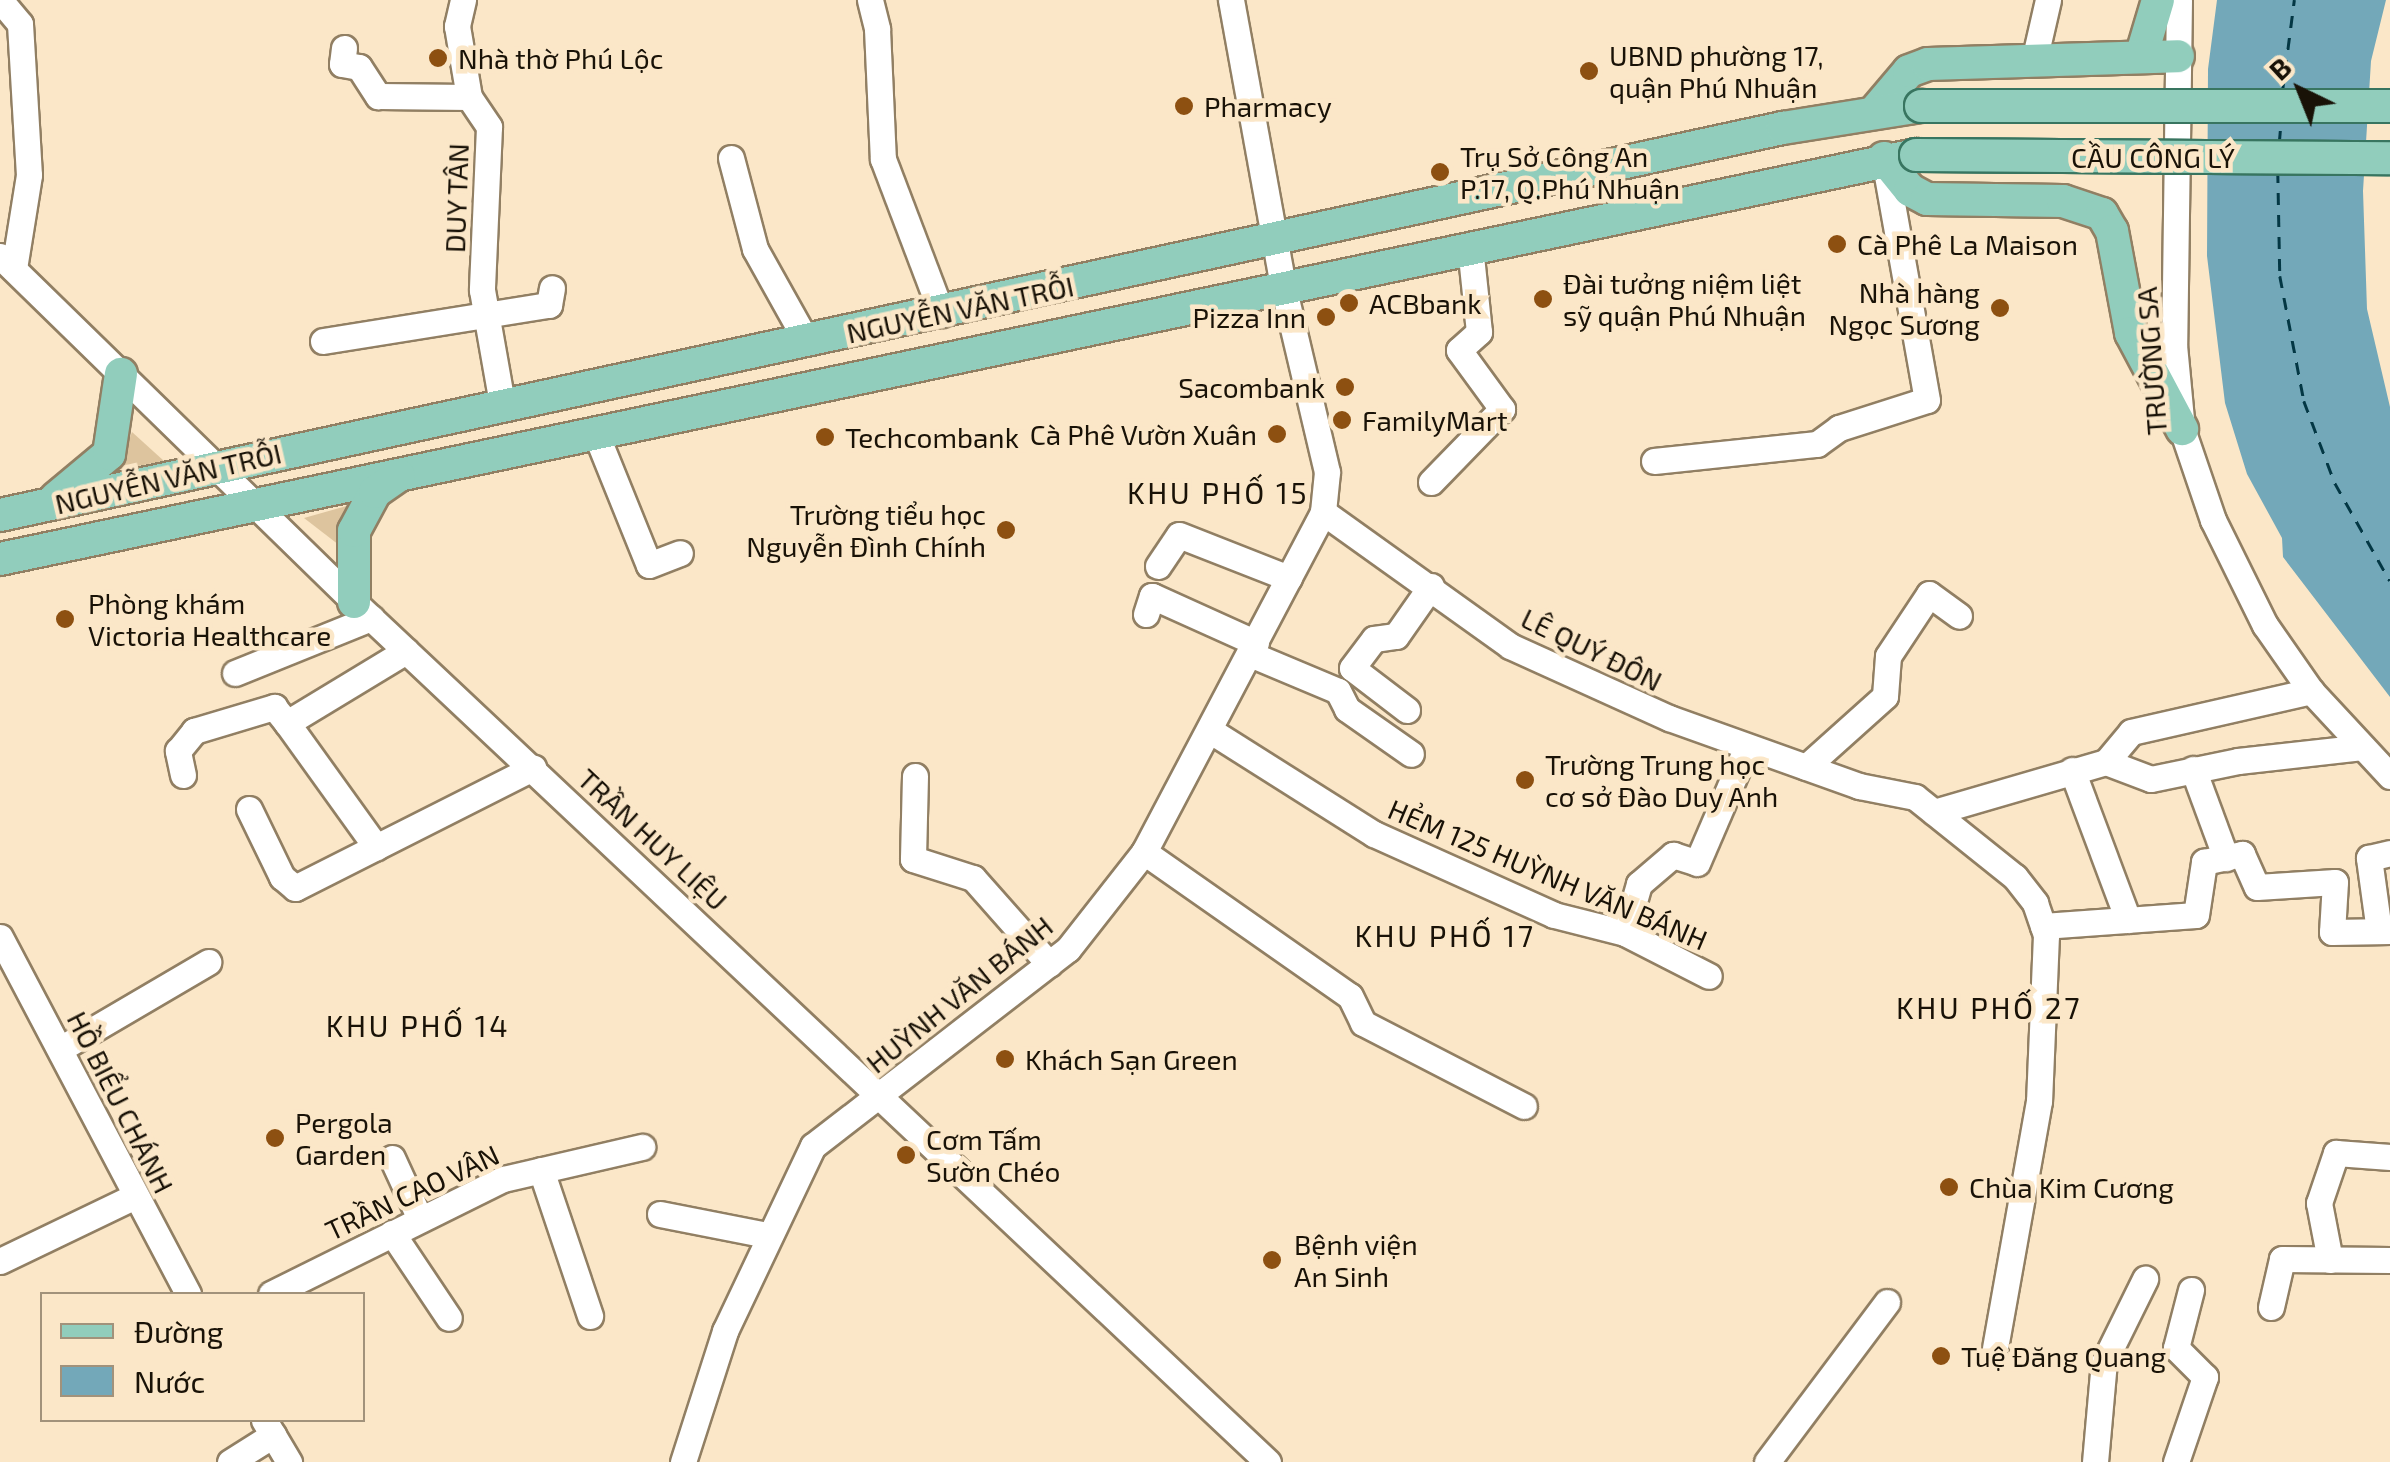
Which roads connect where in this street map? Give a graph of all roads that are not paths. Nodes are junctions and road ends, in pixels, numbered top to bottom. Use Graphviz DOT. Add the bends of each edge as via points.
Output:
graph roads {
  1 [pos="0,0"];
  2 [pos="463,0"];
  3 [pos="870,0"];
  4 [pos="1231,0"];
  5 [pos="2048,0"];
  6 [pos="2158,0"];
  7 [pos="2179,0"];
  8 [pos="344,48"];
  9 [pos="2178,56"];
  10 [pos="2141,58"];
  11 [pos="2034,61"];
  12 [pos="468,97"];
  13 [pos="1922,106"];
  14 [pos="2390,106"];
  15 [pos="1875,112"];
  16 [pos="1900,156"];
  17 [pos="730,158"];
  18 [pos="2390,158"];
  19 [pos="1275,242"];
  20 [pos="1470,247"];
  21 [pos="5,264"];
  22 [pos="1284,286"];
  23 [pos="552,288"];
  24 [pos="942,314"];
  25 [pos="484,316"];
  26 [pos="323,341"];
  27 [pos="808,342"];
  28 [pos="121,374"];
  29 [pos="502,404"];
  30 [pos="2182,429"];
  31 [pos="596,434"];
  32 [pos="1654,461"];
  33 [pos="216,464"];
  34 [pos="402,472"];
  35 [pos="1432,482"];
  36 [pos="46,506"];
  37 [pos="259,508"];
  38 [pos="1323,512"];
  39 [pos="0,515"];
  40 [pos="680,553"];
  41 [pos="0,559"];
  42 [pos="1158,566"];
  43 [pos="1288,578"];
  44 [pos="1431,586"];
  45 [pos="362,610"];
  46 [pos="1146,614"];
  47 [pos="1959,616"];
  48 [pos="1253,648"];
  49 [pos="406,651"];
  50 [pos="235,673"];
  51 [pos="2311,691"];
  52 [pos="1407,710"];
  53 [pos="287,723"];
  54 [pos="1210,731"];
  55 [pos="1748,747"];
  56 [pos="2362,747"];
  57 [pos="1411,754"];
  58 [pos="2106,762"];
  59 [pos="1806,767"];
  60 [pos="533,768"];
  61 [pos="2194,769"];
  62 [pos="2072,770"];
  63 [pos="183,776"];
  64 [pos="915,776"];
  65 [pos="2390,776"];
  66 [pos="249,809"];
  67 [pos="1934,812"];
  68 [pos="376,848"];
  69 [pos="1144,852"];
  70 [pos="2390,853"];
  71 [pos="2226,858"];
  72 [pos="2128,920"];
  73 [pos="2043,926"];
  74 [pos="2384,932"];
  75 [pos="1625,934"];
  76 [pos="0,937"];
  77 [pos="208,962"];
  78 [pos="1049,964"];
  79 [pos="1710,976"];
  80 [pos="60,1049"];
  81 [pos="883,1094"];
  82 [pos="1524,1106"];
  83 [pos="642,1147"];
  84 [pos="2390,1157"];
  85 [pos="392,1158"];
  86 [pos="541,1170"];
  87 [pos="135,1196"];
  88 [pos="660,1214"];
  89 [pos="420,1218"];
  90 [pos="392,1232"];
  91 [pos="767,1235"];
  92 [pos="2330,1260"];
  93 [pos="2390,1260"];
  94 [pos="0,1261"];
  95 [pos="2146,1279"];
  96 [pos="2190,1290"];
  97 [pos="187,1292"];
  98 [pos="275,1292"];
  99 [pos="1887,1302"];
  100 [pos="2270,1307"];
  101 [pos="590,1316"];
  102 [pos="448,1318"];
  103 [pos="1995,1348"];
  104 [pos="268,1427"];
  105 [pos="230,1462"];
  106 [pos="289,1462"];
  107 [pos="682,1462"];
  108 [pos="1268,1462"];
  109 [pos="1768,1462"];
  110 [pos="2095,1462"];
  111 [pos="2176,1462"];
  1 -- 21 [label="street" via="20,24 29,175"];
  2 -- 12 [label="street, DUY TÂN" via="457,26"];
  3 -- 24 [label="street" via="883,160"];
  4 -- 19 [label="street"];
  5 -- 11 [label="street"];
  6 -- 10 [label="main road"];
  7 -- 9 [label="street, TRƯỜNG SA"];
  8 -- 12 [label="street" via="342,64 359,67 378,96"];
  9 -- 10 [label="main road"];
  9 -- 30 [label="street, TRƯỜNG SA" via="2174,344"];
  10 -- 11 [label="main road"];
  11 -- 15 [label="main road" via="1920,66"];
  12 -- 25 [label="street, DUY TÂN" via="488,127"];
  13 -- 14 [label="main road, CẦU CÔNG LÝ, bridge"];
  13 -- 15 [label="main road, NGUYỄN VĂN TRỖI"];
  15 -- 19 [label="main road, NGUYỄN VĂN TRỖI"];
  16 -- 18 [label="main road, CẦU CÔNG LÝ, bridge"];
  16 -- 20 [label="main road, NGUYỄN VĂN TRỖI"];
  16 -- 30 [label="main road" via="1910,190 1927,198 2063,201 2102,214 2112,231 2130,334"];
  16 -- 32 [label="street" via="1927,400 1839,428 1817,444"];
  17 -- 27 [label="street" via="755,249"];
  19 -- 22 [label="street, HUỲNH VĂN BÁNH"];
  19 -- 24 [label="main road, NGUYỄN VĂN TRỖI"];
  20 -- 22 [label="main road, NGUYỄN VĂN TRỖI"];
  20 -- 35 [label="street" via="1479,332 1458,350 1502,409"];
  21 -- 28 [label="street, TRẦN HUY LIỆU"];
  22 -- 31 [label="main road, NGUYỄN VĂN TRỖI"];
  22 -- 38 [label="street, HUỲNH VĂN BÁNH" via="1327,472"];
  23 -- 25 [label="street" via="549,306"];
  24 -- 27 [label="main road, NGUYỄN VĂN TRỖI"];
  25 -- 26 [label="street"];
  25 -- 29 [label="street, DUY TÂN"];
  27 -- 29 [label="main road, NGUYỄN VĂN TRỖI"];
  28 -- 33 [label="street, TRẦN HUY LIỆU"];
  28 -- 36 [label="main road" via="108,454"];
  29 -- 33 [label="main road, NGUYỄN VĂN TRỖI"];
  30 -- 51 [label="street, TRƯỜNG SA" via="2230,557"];
  31 -- 34 [label="main road, NGUYỄN VĂN TRỖI"];
  31 -- 40 [label="street" via="638,568"];
  33 -- 36 [label="main road, NGUYỄN VĂN TRỖI"];
  33 -- 37 [label="street, TRẦN HUY LIỆU"];
  34 -- 37 [label="main road, NGUYỄN VĂN TRỖI"];
  34 -- 45 [label="main road" via="375,492 354,531"];
  36 -- 39 [label="main road, NGUYỄN VĂN TRỖI"];
  37 -- 41 [label="main road, NGUYỄN VĂN TRỖI"];
  37 -- 45 [label="street, TRẦN HUY LIỆU"];
  38 -- 43 [label="street, HUỲNH VĂN BÁNH"];
  38 -- 44 [label="street, LÊ QUÝ ÐÔN"];
  42 -- 43 [label="street" via="1178,535"];
  43 -- 48 [label="street, HUỲNH VĂN BÁNH"];
  44 -- 52 [label="street" via="1396,636 1374,639 1352,668"];
  44 -- 55 [label="street, LÊ QUÝ ÐÔN" via="1510,646"];
  45 -- 49 [label="street, TRẦN HUY LIỆU"];
  45 -- 50 [label="street"];
  46 -- 48 [label="street" via="1152,596"];
  47 -- 59 [label="street" via="1929,594 1888,656 1885,696"];
  48 -- 54 [label="street, HUỲNH VĂN BÁNH"];
  48 -- 57 [label="street" via="1338,691 1347,709"];
  49 -- 53 [label="street"];
  49 -- 60 [label="street, TRẦN HUY LIỆU"];
  51 -- 56 [label="street, TRƯỜNG SA"];
  51 -- 58 [label="street" via="2131,732"];
  53 -- 63 [label="street" via="274,707 194,730 178,751"];
  53 -- 68 [label="street"];
  54 -- 69 [label="street, HUỲNH VĂN BÁNH"];
  54 -- 75 [label="street, HẺM 125 HUỲNH VĂN BÁNH" via="1374,834 1554,915"];
  55 -- 59 [label="street, LÊ QUÝ ÐÔN"];
  55 -- 75 [label="street" via="1697,864 1672,856 1639,884"];
  56 -- 61 [label="street"];
  56 -- 65 [label="street, TRƯỜNG SA"];
  58 -- 61 [label="street" via="2151,779"];
  58 -- 62 [label="street"];
  59 -- 67 [label="street, LÊ QUÝ ÐÔN" via="1915,798"];
  60 -- 68 [label="street"];
  60 -- 81 [label="street, TRẦN HUY LIỆU"];
  61 -- 71 [label="street"];
  62 -- 67 [label="street"];
  62 -- 72 [label="street"];
  64 -- 78 [label="street" via="913,859 973,878"];
  66 -- 68 [label="street" via="282,878 295,888"];
  67 -- 73 [label="street, LÊ QUÝ ÐÔN" via="2015,876"];
  69 -- 78 [label="street, HUỲNH VĂN BÁNH" via="1068,950"];
  69 -- 82 [label="street" via="1350,996 1363,1022"];
  70 -- 74 [label="street" via="2369,858"];
  71 -- 72 [label="street" via="2204,862 2196,915"];
  71 -- 74 [label="street" via="2242,854 2257,887 2335,882 2332,932"];
  72 -- 73 [label="street"];
  73 -- 103 [label="street" via="2037,1140"];
  75 -- 79 [label="street, HẺM 125 HUỲNH VĂN BÁNH"];
  76 -- 80 [label="street, HỒ BIỂU CHÁNH"];
  77 -- 80 [label="street"];
  78 -- 81 [label="street, HUỲNH VĂN BÁNH"];
  80 -- 87 [label="street, HỒ BIỂU CHÁNH"];
  81 -- 91 [label="street, HUỲNH VĂN BÁNH" via="813,1146"];
  81 -- 108 [label="street, TRẦN HUY LIỆU"];
  83 -- 86 [label="street, TRẦN CAO VÂN"];
  84 -- 92 [label="street" via="2336,1153 2319,1203"];
  85 -- 89 [label="street"];
  86 -- 89 [label="street, TRẦN CAO VÂN" via="503,1179"];
  86 -- 101 [label="street"];
  87 -- 94 [label="street"];
  87 -- 97 [label="street, HỒ BIỂU CHÁNH"];
  88 -- 91 [label="street"];
  89 -- 90 [label="street, TRẦN CAO VÂN"];
  90 -- 98 [label="street, TRẦN CAO VÂN"];
  90 -- 102 [label="street"];
  91 -- 107 [label="street, HUỲNH VĂN BÁNH" via="724,1331"];
  92 -- 93 [label="street"];
  92 -- 100 [label="street" via="2282,1259"];
  95 -- 110 [label="street" via="2104,1362"];
  96 -- 111 [label="street" via="2176,1348 2205,1377"];
  99 -- 109 [label="street"];
  104 -- 105 [label="street"];
  104 -- 106 [label="street"];
}
